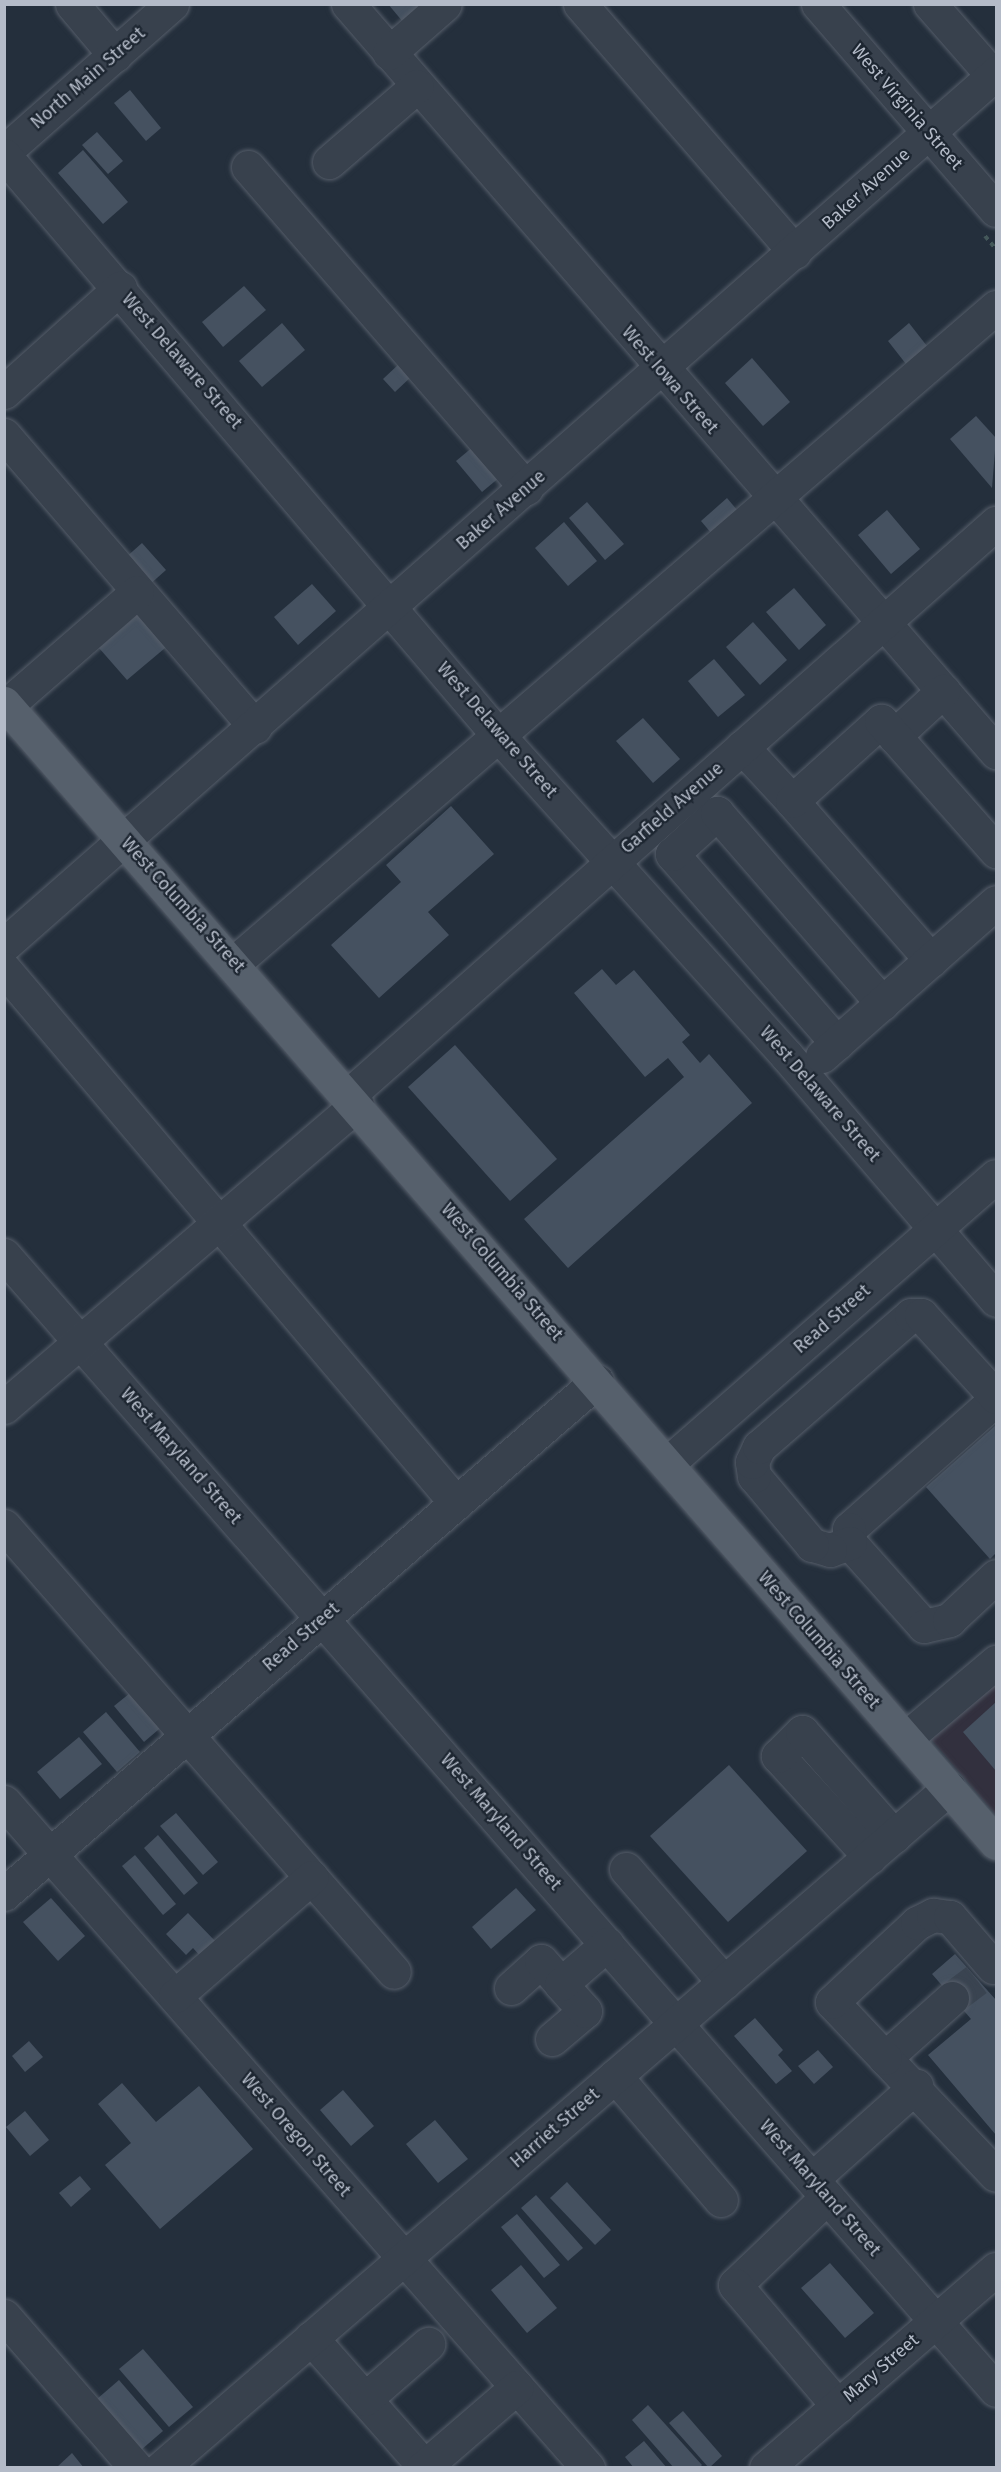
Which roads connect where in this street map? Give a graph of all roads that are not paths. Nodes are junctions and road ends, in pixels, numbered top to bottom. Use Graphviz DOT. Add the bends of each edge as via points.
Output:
graph roads {
  1 [pos="72,4"];
  2 [pos="172,4"];
  3 [pos="348,4"];
  4 [pos="445,4"];
  5 [pos="580,4"];
  6 [pos="818,4"];
  7 [pos="930,4"];
  8 [pos="389,53"];
  9 [pos="115,55"];
  10 [pos="995,75"];
  11 [pos="417,86"];
  12 [pos="928,133"];
  13 [pos="4,154"];
  14 [pos="329,162"];
  15 [pos="248,167"];
  16 [pos="996,210"];
  17 [pos="795,252"];
  18 [pos="120,288"];
  19 [pos="996,307"];
  20 [pos="662,370"];
  21 [pos="4,392"];
  22 [pos="4,435"];
  23 [pos="526,488"];
  24 [pos="774,499"];
  25 [pos="996,523"];
  26 [pos="137,592"];
  27 [pos="391,606"];
  28 [pos="882,623"];
  29 [pos="943,691"];
  30 [pos="6,704"];
  31 [pos="255,727"];
  32 [pos="498,735"];
  33 [pos="894,736"];
  34 [pos="742,747"];
  35 [pos="996,752"];
  36 [pos="792,801"];
  37 [pos="127,842"];
  38 [pos="996,851"];
  39 [pos="613,858"];
  40 [pos="996,902"];
  41 [pos="4,945"];
  42 [pos="931,960"];
  43 [pos="235,962"];
  44 [pos="4,969"];
  45 [pos="882,1003"];
  46 [pos="837,1043"];
  47 [pos="803,1073"];
  48 [pos="353,1100"];
  49 [pos="996,1176"];
  50 [pos="220,1226"];
  51 [pos="936,1229"];
  52 [pos="4,1255"];
  53 [pos="996,1300"];
  54 [pos="80,1341"];
  55 [pos="597,1381"];
  56 [pos="996,1398"];
  57 [pos="4,1407"];
  58 [pos="669,1462"];
  59 [pos="456,1503"];
  60 [pos="4,1526"];
  61 [pos="850,1543"];
  62 [pos="996,1576"];
  63 [pos="322,1619"];
  64 [pos="996,1662"];
  65 [pos="187,1735"];
  66 [pos="906,1738"];
  67 [pos="949,1788"];
  68 [pos="4,1802"];
  69 [pos="996,1843"];
  70 [pos="50,1854"];
  71 [pos="626,1869"];
  72 [pos="312,1877"];
  73 [pos="4,1894"];
  74 [pos="607,1944"];
  75 [pos="394,1972"];
  76 [pos="980,1977"];
  77 [pos="724,1982"];
  78 [pos="561,1984"];
  79 [pos="511,1988"];
  80 [pos="175,1996"];
  81 [pos="676,2024"];
  82 [pos="552,2039"];
  83 [pos="885,2058"];
  84 [pos="615,2076"];
  85 [pos="916,2086"];
  86 [pos="996,2175"];
  87 [pos="820,2188"];
  88 [pos="722,2200"];
  89 [pos="404,2258"];
  90 [pos="996,2269"];
  91 [pos="4,2316"];
  92 [pos="936,2321"];
  93 [pos="311,2338"];
  94 [pos="428,2344"];
  95 [pos="517,2386"];
  96 [pos="996,2390"];
  97 [pos="365,2399"];
  98 [pos="838,2406"];
  99 [pos="423,2466"];
  100 [pos="136,2468"];
  101 [pos="161,2468"];
  102 [pos="588,2468"];
  103 [pos="766,2468"];
  1 -- 9 [label="street"];
  2 -- 9 [label="street, North Main Street"];
  3 -- 8 [label="street, West Iowa Street"];
  4 -- 8 [label="street"];
  5 -- 17 [label="street"];
  6 -- 12 [label="street, West Virginia Street"];
  7 -- 10 [label="street"];
  8 -- 11 [label="street, West Iowa Street"];
  9 -- 13 [label="street, North Main Street"];
  10 -- 12 [label="street, Baker Avenue"];
  11 -- 14 [label="street"];
  11 -- 20 [label="street, West Iowa Street"];
  12 -- 16 [label="street, West Virginia Street"];
  12 -- 17 [label="street, Baker Avenue"];
  13 -- 18 [label="street, West Delaware Street"];
  15 -- 23 [label="street"];
  17 -- 20 [label="street, Baker Avenue"];
  18 -- 21 [label="street"];
  18 -- 27 [label="street, West Delaware Street"];
  19 -- 24 [label="street"];
  20 -- 23 [label="street, Baker Avenue"];
  20 -- 24 [label="street, West Iowa Street"];
  22 -- 26 [label="street"];
  23 -- 27 [label="street, Baker Avenue"];
  24 -- 28 [label="street, West Iowa Street"];
  24 -- 32 [label="street"];
  25 -- 28 [label="street, Garfield Avenue"];
  26 -- 30 [label="street"];
  26 -- 31 [label="street"];
  27 -- 31 [label="street, Baker Avenue"];
  27 -- 32 [label="street, West Delaware Street"];
  28 -- 29 [label="street, West Iowa Street"];
  28 -- 34 [label="street, Garfield Avenue"];
  29 -- 33 [label="street"];
  29 -- 35 [label="street, West Iowa Street"];
  30 -- 37 [label="main road, West Columbia Street"];
  31 -- 37 [label="street, Baker Avenue"];
  32 -- 39 [label="street, West Delaware Street"];
  32 -- 43 [label="street"];
  33 -- 36 [label="street" via="881,721"];
  33 -- 38 [label="street"];
  34 -- 36 [label="street"];
  34 -- 39 [label="street, Garfield Avenue"];
  36 -- 42 [label="street"];
  37 -- 41 [label="street, Baker Avenue"];
  37 -- 43 [label="main road, West Columbia Street"];
  39 -- 47 [label="street, West Delaware Street"];
  39 -- 48 [label="street, Garfield Avenue"];
  40 -- 42 [label="street"];
  42 -- 45 [label="street"];
  43 -- 48 [label="main road, West Columbia Street"];
  44 -- 50 [label="street"];
  45 -- 46 [label="street"];
  45 -- 46 [label="street" via="717,813 672,854"];
  46 -- 47 [label="street"];
  47 -- 51 [label="street, West Delaware Street"];
  48 -- 50 [label="street, Garfield Avenue"];
  48 -- 55 [label="main road, West Columbia Street"];
  49 -- 51 [label="street, Read Street"];
  50 -- 54 [label="street, Garfield Avenue"];
  50 -- 59 [label="street"];
  51 -- 53 [label="street, West Delaware Street"];
  51 -- 58 [label="street, Read Street"];
  52 -- 54 [label="street, West Maryland Street"];
  54 -- 57 [label="street, Garfield Avenue"];
  54 -- 63 [label="street, West Maryland Street"];
  55 -- 58 [label="main road, West Columbia Street"];
  55 -- 59 [label="street, Read Street"];
  56 -- 61 [label="street" via="856,1521 849,1529"];
  56 -- 61 [label="street" via="921,1315 911,1315 759,1447 752,1462 754,1476 812,1545 830,1550"];
  58 -- 66 [label="main road, West Columbia Street"];
  59 -- 63 [label="street, Read Street"];
  60 -- 65 [label="street"];
  61 -- 62 [label="street" via="924,1626 949,1620"];
  63 -- 65 [label="street, Read Street"];
  63 -- 74 [label="street, West Maryland Street"];
  64 -- 66 [label="street"];
  65 -- 70 [label="street, Read Street"];
  65 -- 72 [label="street"];
  66 -- 67 [label="main road, West Columbia Street"];
  67 -- 69 [label="main road, West Columbia Street"];
  67 -- 77 [label="street, Harriet Street"];
  68 -- 70 [label="street, West Oregon Street"];
  70 -- 73 [label="street, Read Street"];
  70 -- 80 [label="street, West Oregon Street"];
  71 -- 77 [label="street"];
  72 -- 75 [label="street"];
  72 -- 80 [label="street"];
  74 -- 78 [label="street"];
  74 -- 81 [label="street, West Maryland Street"];
  76 -- 83 [label="street"];
  76 -- 83 [label="street" via="950,1917 933,1915 917,1923 832,2002"];
  77 -- 81 [label="street, Harriet Street"];
  78 -- 79 [label="street" via="541,1961"];
  78 -- 82 [label="street" via="585,2011"];
  80 -- 89 [label="street, West Oregon Street"];
  81 -- 84 [label="street, Harriet Street"];
  81 -- 87 [label="street, West Maryland Street"];
  83 -- 85 [label="street"];
  84 -- 88 [label="street"];
  84 -- 89 [label="street, Harriet Street"];
  85 -- 86 [label="street"];
  85 -- 87 [label="street"];
  87 -- 92 [label="street, West Maryland Street"];
  87 -- 98 [label="street" via="735,2284"];
  89 -- 93 [label="street, Harriet Street"];
  89 -- 95 [label="street, West Oregon Street"];
  90 -- 92 [label="street, Mary Street"];
  91 -- 100 [label="street"];
  92 -- 96 [label="street, West Maryland Street"];
  92 -- 98 [label="street, Mary Street"];
  93 -- 97 [label="street"];
  93 -- 101 [label="street, Harriet Street"];
  94 -- 97 [label="street"];
  95 -- 99 [label="street"];
  95 -- 102 [label="street, West Oregon Street"];
  97 -- 99 [label="street"];
  98 -- 103 [label="street, Mary Street"];
}
